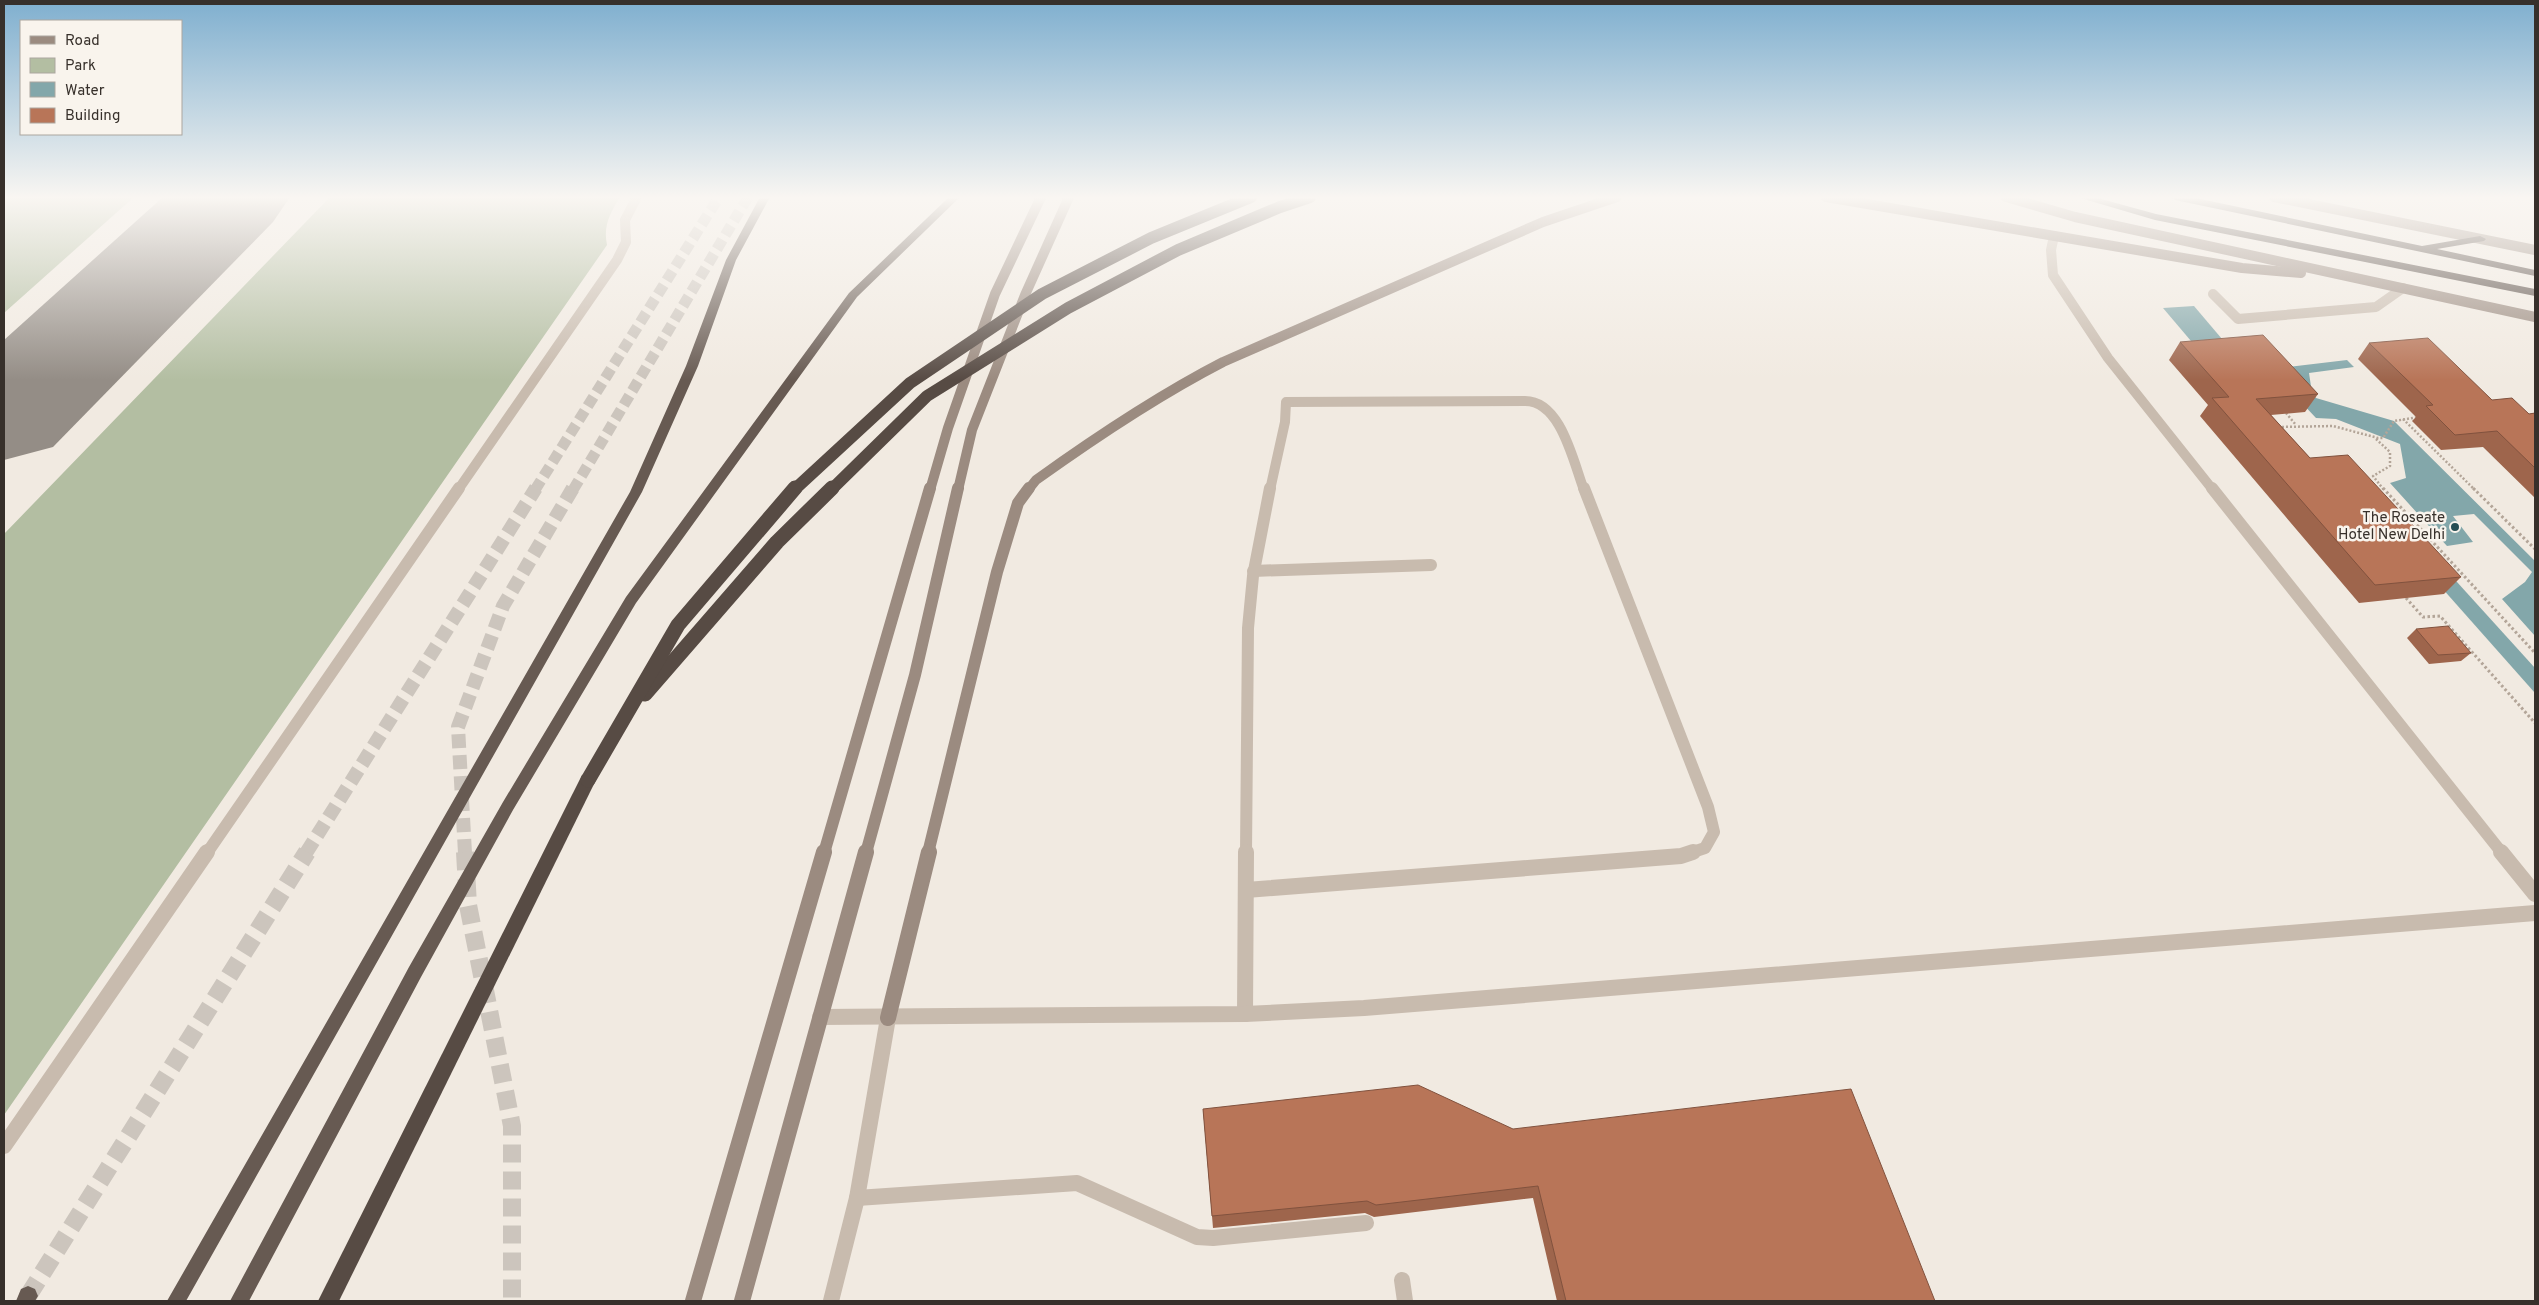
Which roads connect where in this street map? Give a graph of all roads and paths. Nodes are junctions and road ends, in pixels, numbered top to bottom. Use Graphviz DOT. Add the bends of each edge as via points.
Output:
graph roads {
  1 [pos="618,258"];
  2 [pos="732,258"];
  3 [pos="892,258"];
  4 [pos="1012,258"];
  5 [pos="1042,258"];
  6 [pos="1112,258"];
  7 [pos="1163,258"];
  8 [pos="1461,258"];
  9 [pos="2052,258"];
  10 [pos="2183,258"];
  11 [pos="2265,258"];
  12 [pos="2360,258"];
  13 [pos="2464,258"];
  14 [pos="2535,273"];
  15 [pos="2353,277"];
  16 [pos="2403,288"];
  17 [pos="2535,293"];
  18 [pos="2212,294"];
  19 [pos="2535,317"];
  20 [pos="2286,413"];
  21 [pos="2421,417"];
  22 [pos="2403,418"];
  23 [pos="2297,425"];
  24 [pos="2272,428"];
  25 [pos="2376,439"];
  26 [pos="2535,549"];
  27 [pos="1431,565"];
  28 [pos="1252,571"];
  29 [pos="2406,598"];
  30 [pos="2535,653"];
  31 [pos="2535,723"];
  32 [pos="617,726"];
  33 [pos="1246,890"];
  34 [pos="2535,894"];
  35 [pos="2535,913"];
  36 [pos="1245,1014"];
  37 [pos="820,1017"];
  38 [pos="888,1018"];
  39 [pos="4,1146"];
  40 [pos="857,1198"];
  41 [pos="1366,1223"];
  42 [pos="1402,1280"];
  43 [pos="176,1301"];
  44 [pos="239,1301"];
  45 [pos="328,1301"];
  46 [pos="693,1301"];
  47 [pos="742,1301"];
  48 [pos="831,1301"];
  49 [pos="1405,1301"];
  1 -- 39 [label="street"];
  2 -- 43 [label="highway" via="692,366 636,492"];
  3 -- 44 [label="highway" via="853,295 631,600 508,806 415,972"];
  4 -- 46 [label="main road" via="995,294 948,428"];
  5 -- 37 [label="main road" via="972,430 915,675"];
  6 -- 32 [label="highway, bridge" via="1042,294 910,383 787,496 678,625"];
  7 -- 32 [label="highway, bridge" via="1068,308 927,396 777,542"];
  8 -- 38 [label="main road" via="1223,362 1143,407 1036,480 1018,503 997,572"];
  9 -- 34 [label="street" via="2053,275 2108,358"];
  10 -- 15 [label="main road" via="2242,268"];
  11 -- 15 [label="main road"];
  12 -- 17 [label="highway"];
  13 -- 14 [label="highway"];
  15 -- 16 [label="main road"];
  16 -- 18 [label="street" via="2376,307 2238,319"];
  16 -- 19 [label="main road"];
  20 -- 23 [label="path"];
  21 -- 22 [label="path"];
  22 -- 25 [label="path" via="2394,421 2383,438"];
  22 -- 26 [label="path"];
  23 -- 24 [label="path"];
  23 -- 25 [label="path" via="2342,427"];
  25 -- 30 [label="path" via="2390,452 2390,466 2372,476"];
  27 -- 28 [label="street"];
  28 -- 33 [label="street" via="1248,628"];
  28 -- 33 [label="street" via="1285,422 1286,402 1532,400 1546,405 1560,427 1708,807 1714,832 1705,848 1681,856"];
  29 -- 31 [label="path" via="2423,617 2440,616"];
  32 -- 45 [label="highway, bridge"];
  33 -- 36 [label="street"];
  35 -- 36 [label="street" via="1364,1008"];
  36 -- 38 [label="street"];
  37 -- 38 [label="street"];
  37 -- 47 [label="main road"];
  38 -- 40 [label="street"];
  40 -- 41 [label="street" via="1078,1183 1197,1237"];
  40 -- 48 [label="street"];
  42 -- 49 [label="street"];
}
